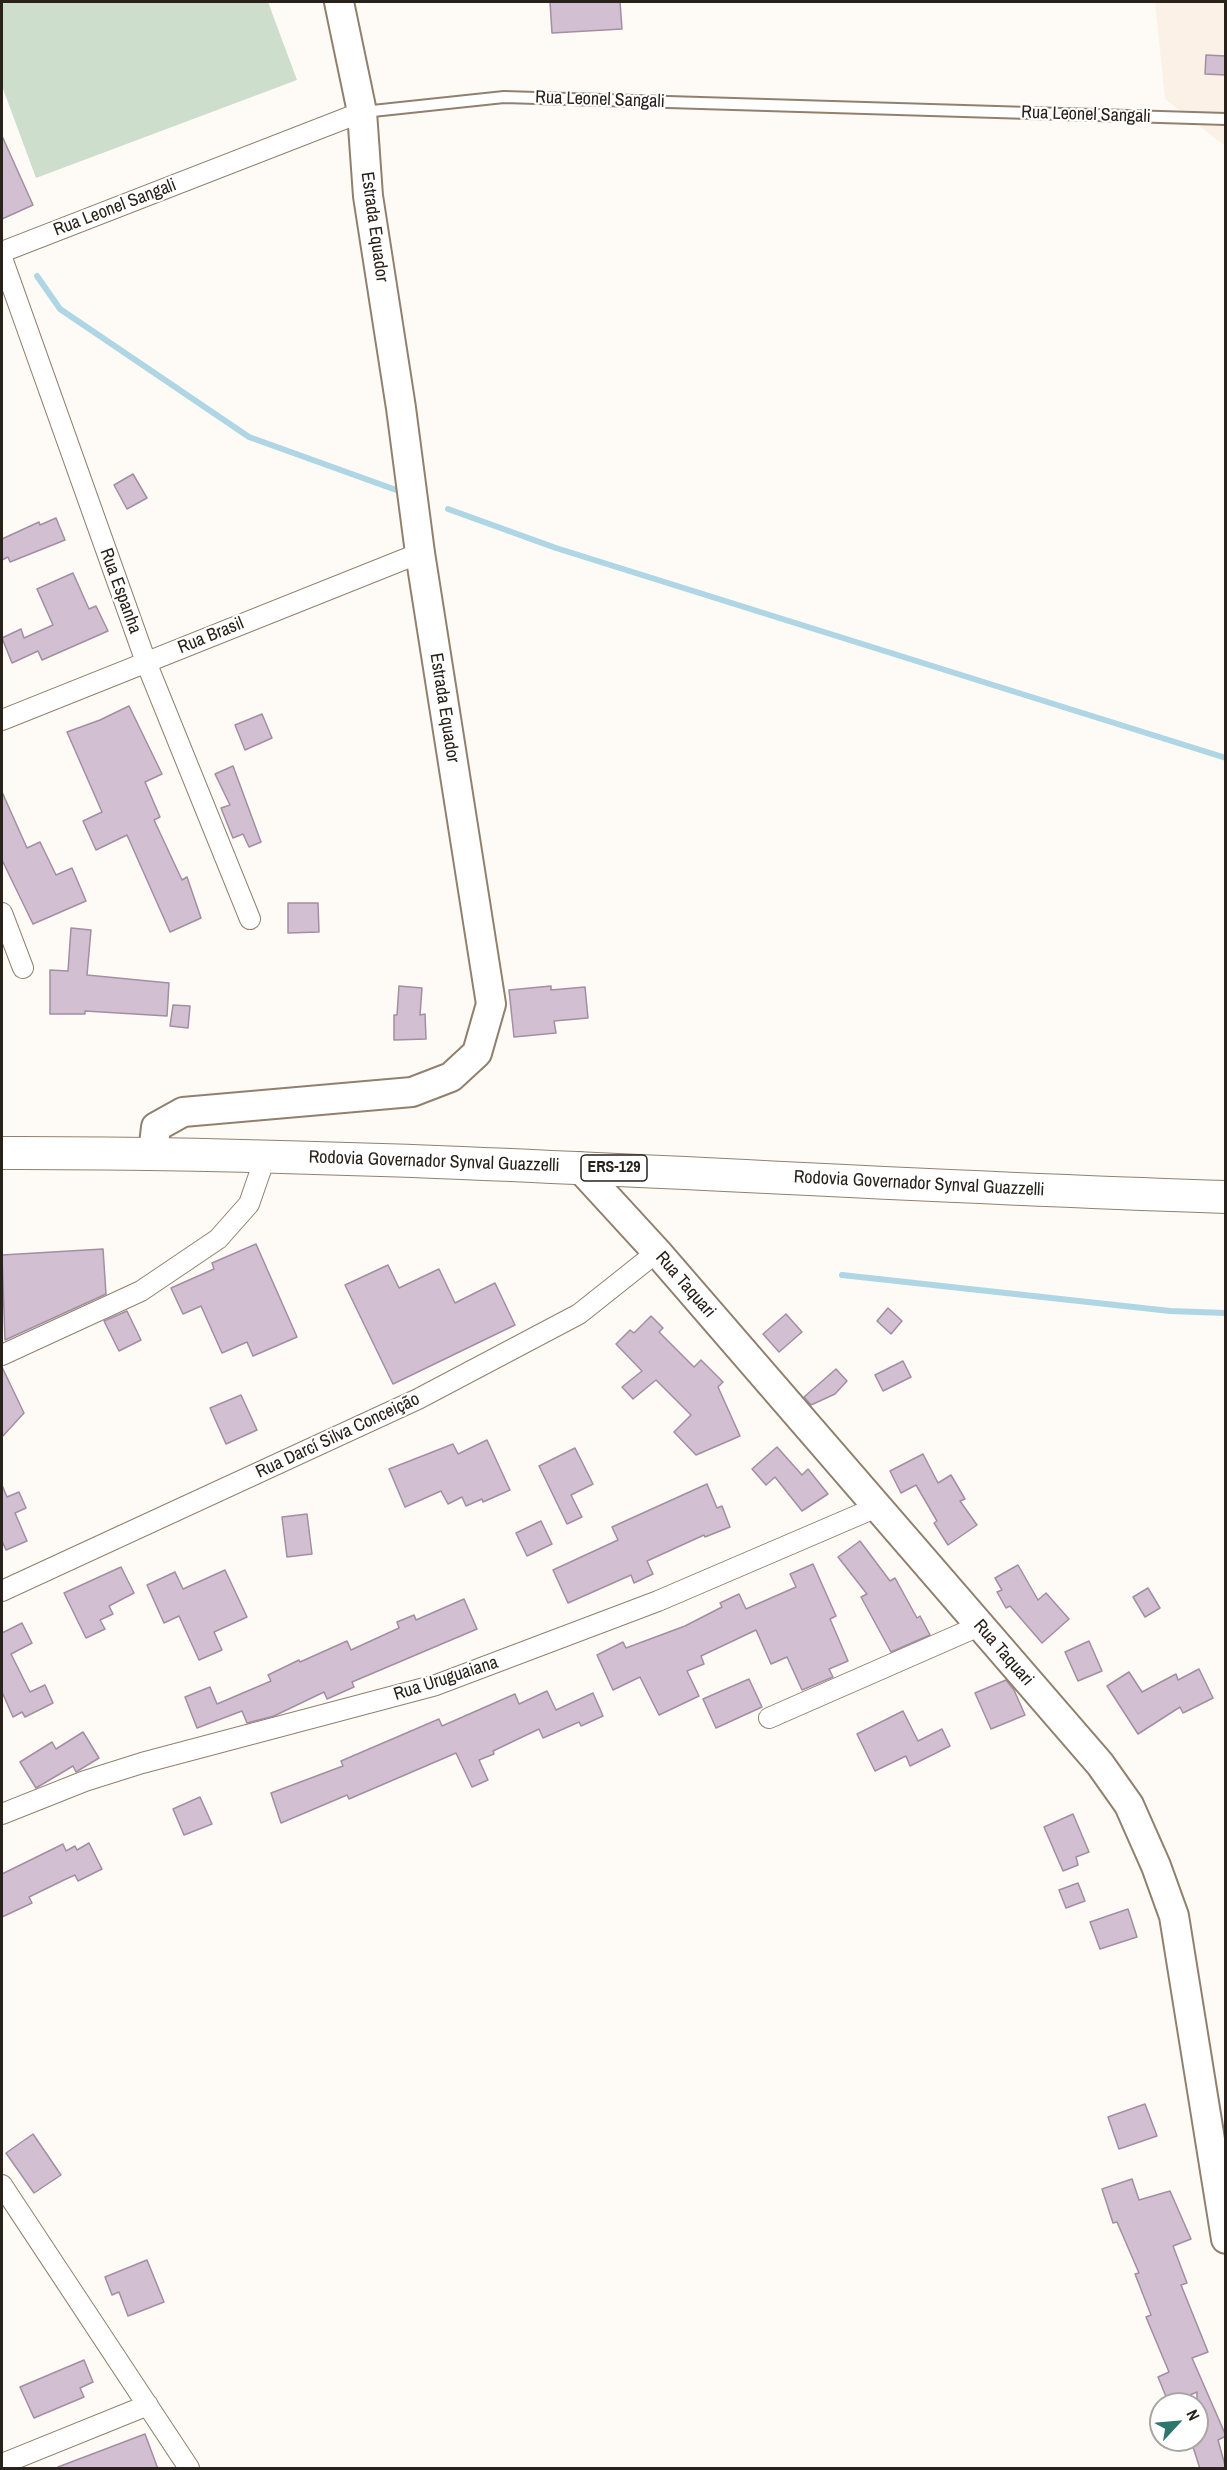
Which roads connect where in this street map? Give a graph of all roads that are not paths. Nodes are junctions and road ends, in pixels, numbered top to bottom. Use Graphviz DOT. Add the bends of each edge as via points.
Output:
graph roads {
  1 [pos="339,2"];
  2 [pos="362,112"];
  3 [pos="1226,119"];
  4 [pos="2,252"];
  5 [pos="2,258"];
  6 [pos="420,553"];
  7 [pos="146,662"];
  8 [pos="2,720"];
  9 [pos="2,913"];
  10 [pos="250,919"];
  11 [pos="23,968"];
  12 [pos="2,1153"];
  13 [pos="153,1153"];
  14 [pos="266,1155"];
  15 [pos="579,1167"];
  16 [pos="1226,1197"];
  17 [pos="657,1252"];
  18 [pos="2,1355"];
  19 [pos="877,1507"];
  20 [pos="2,1591"];
  21 [pos="979,1626"];
  22 [pos="769,1718"];
  23 [pos="2,1814"];
  24 [pos="2,2185"];
  25 [pos="1226,2239"];
  26 [pos="148,2405"];
  27 [pos="2,2464"];
  28 [pos="189,2469"];
  1 -- 2 [label="street, Estrada Equador"];
  2 -- 3 [label="lane, Rua Leonel Sangali" via="504,97"];
  2 -- 4 [label="street, Rua Leonel Sangali"];
  2 -- 6 [label="street, Estrada Equador" via="368,196"];
  5 -- 7 [label="street, Rua Espanha"];
  6 -- 7 [label="street, Rua Brasil"];
  6 -- 13 [label="street, Estrada Equador" via="491,1004 477,1053 451,1077 412,1092 183,1112 156,1128"];
  7 -- 8 [label="street, Rua Brasil"];
  7 -- 10 [label="street, Rua Espanha"];
  9 -- 11 [label="street"];
  12 -- 13 [label="main road, Rodovia Governador Synval Guazzelli / ERS-129"];
  13 -- 14 [label="main road, Rodovia Governador Synval Guazzelli / ERS-129"];
  14 -- 15 [label="main road, Rodovia Governador Synval Guazzelli / ERS-129"];
  14 -- 18 [label="street" via="249,1204 218,1239 141,1291"];
  15 -- 16 [label="main road, Rodovia Governador Synval Guazzelli / ERS-129"];
  15 -- 17 [label="street, Rua Taquari"];
  17 -- 19 [label="street, Rua Taquari"];
  17 -- 20 [label="street, Rua Darcí Silva Conceição" via="579,1314 418,1399"];
  19 -- 21 [label="street, Rua Taquari"];
  19 -- 23 [label="street, Rua Uruguaiana" via="658,1601 436,1685 142,1763"];
  21 -- 22 [label="street"];
  21 -- 25 [label="street, Rua Taquari" via="1100,1764 1129,1805 1156,1866 1174,1916"];
  24 -- 26 [label="street"];
  26 -- 27 [label="street"];
  26 -- 28 [label="street"];
}
